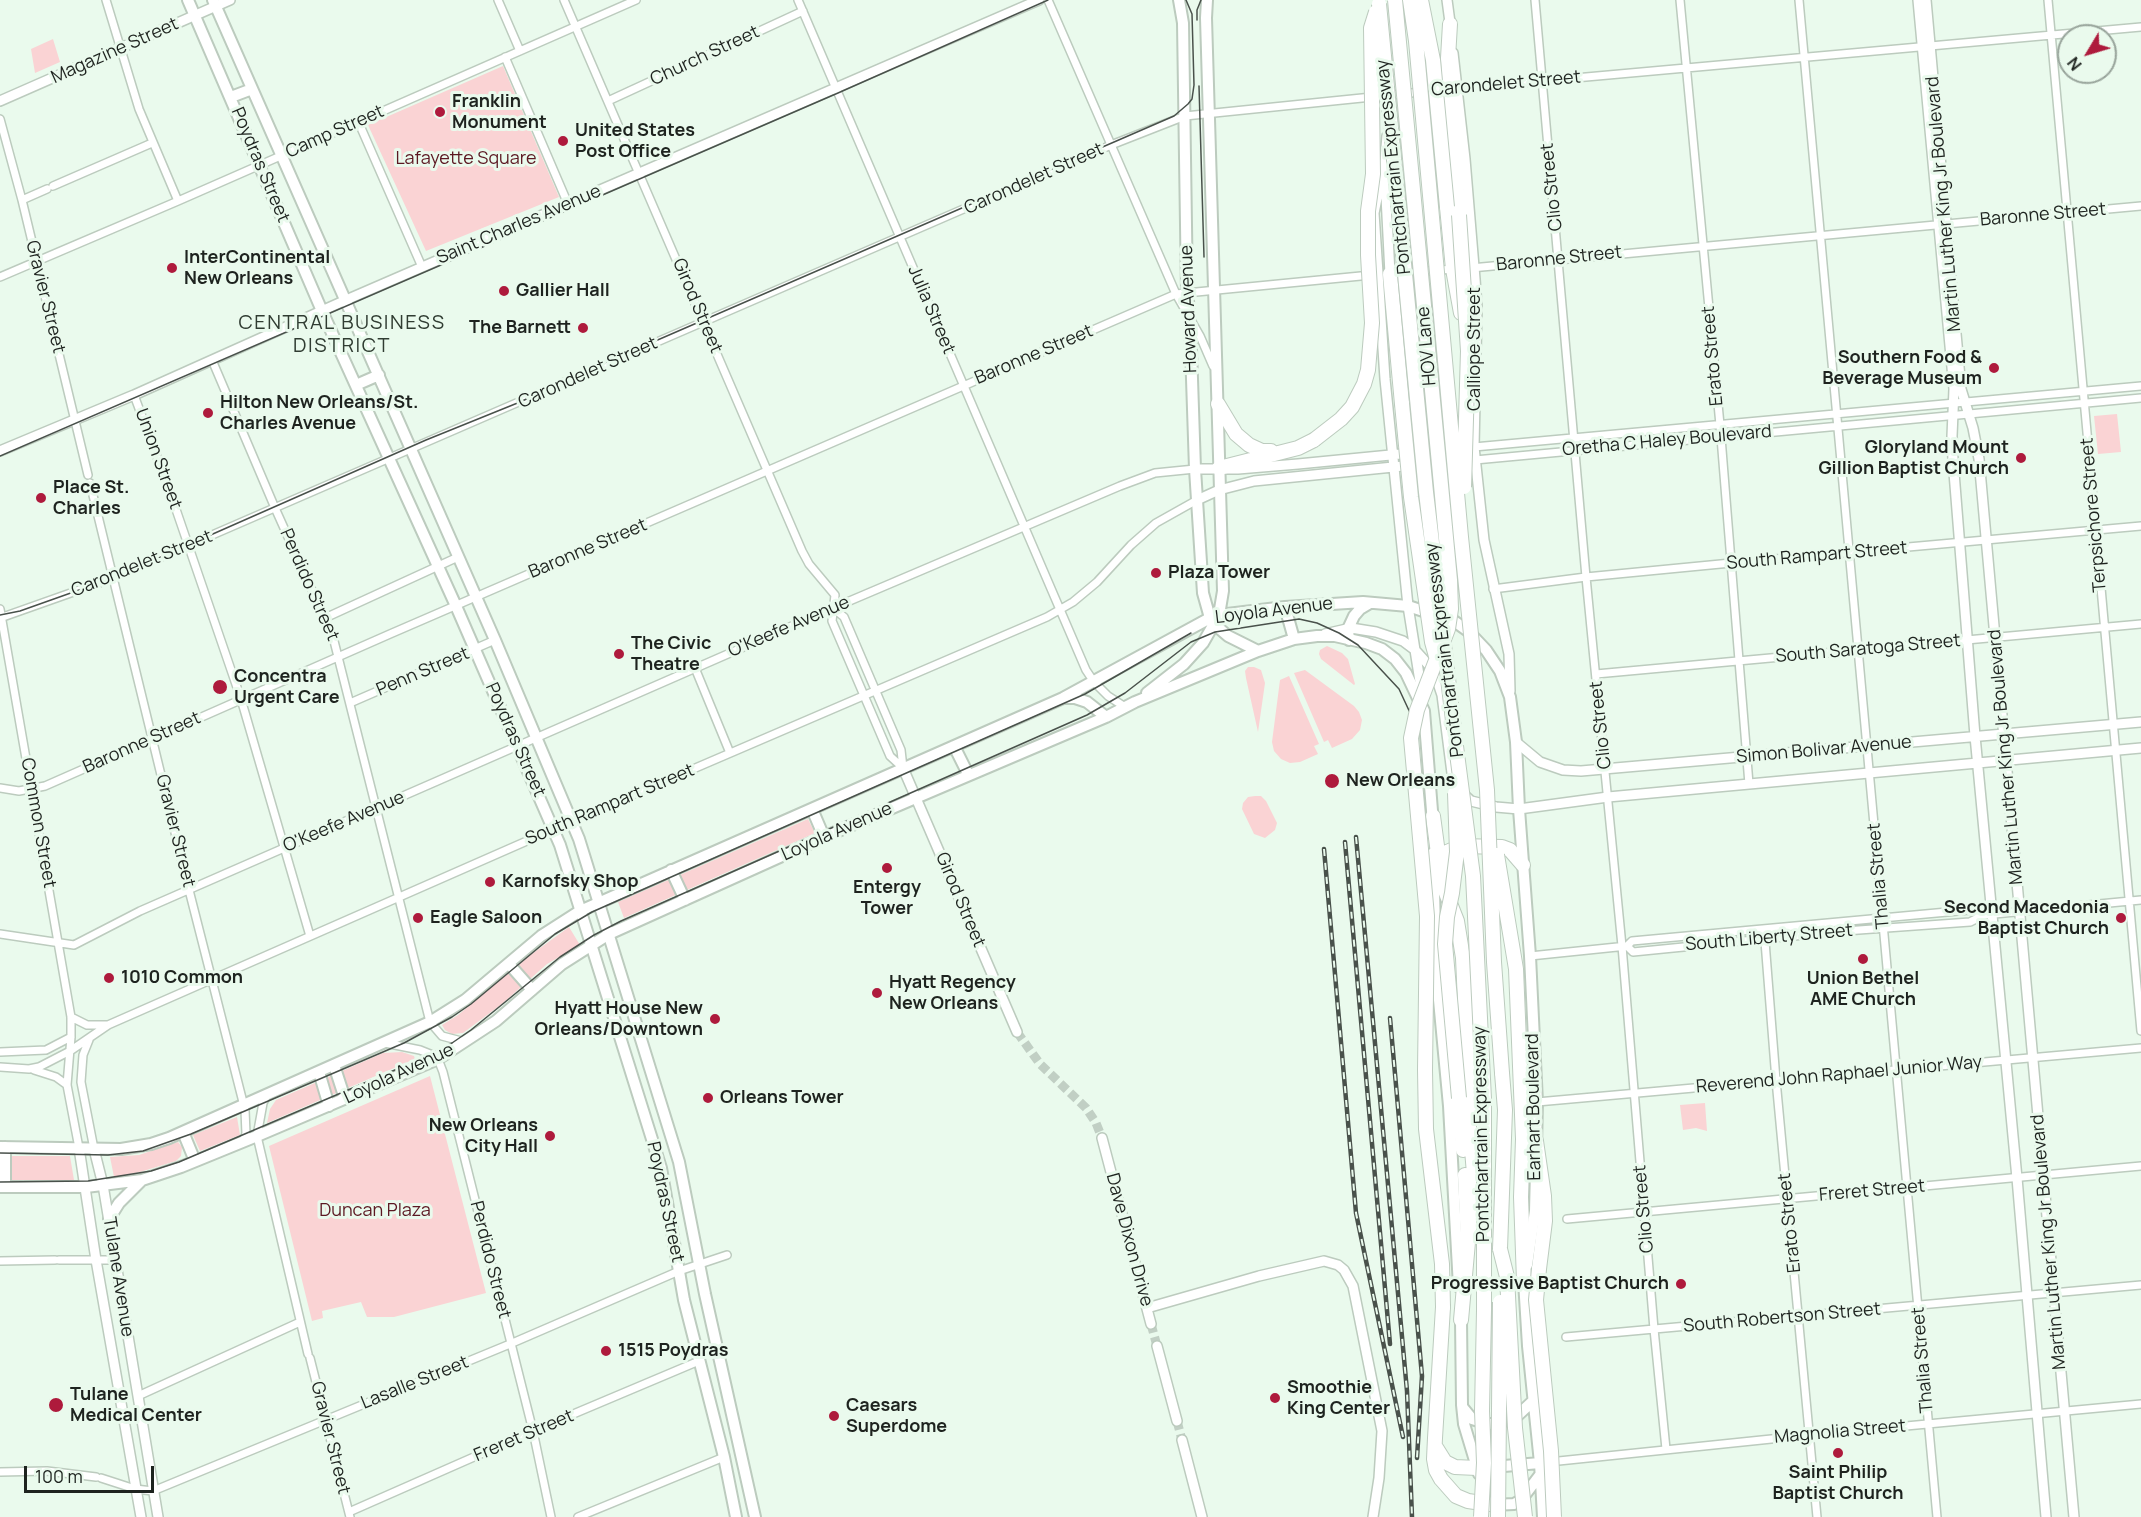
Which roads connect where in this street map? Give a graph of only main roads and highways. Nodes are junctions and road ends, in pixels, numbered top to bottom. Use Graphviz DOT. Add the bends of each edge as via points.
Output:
graph roads {
  1 [pos="188,0"];
  2 [pos="1179,0"];
  3 [pos="1207,0"];
  4 [pos="1395,0"];
  5 [pos="1410,0"];
  6 [pos="1421,0"];
  7 [pos="1380,2"];
  8 [pos="214,3"];
  9 [pos="1450,24"];
  10 [pos="252,89"];
  11 [pos="231,97"];
  12 [pos="1385,274"];
  13 [pos="1475,374"];
  14 [pos="379,375"];
  15 [pos="356,385"];
  16 [pos="1218,404"];
  17 [pos="1279,452"];
  18 [pos="1219,468"];
  19 [pos="1461,537"];
  20 [pos="1201,562"];
  21 [pos="1222,562"];
  22 [pos="1370,603"];
  23 [pos="1285,607"];
  24 [pos="1214,618"];
  25 [pos="1349,634"];
  26 [pos="1294,639"];
  27 [pos="1258,651"];
  28 [pos="1510,697"];
  29 [pos="1063,698"];
  30 [pos="1130,705"];
  31 [pos="1106,717"];
  32 [pos="1454,729"];
  33 [pos="954,746"];
  34 [pos="1456,746"];
  35 [pos="968,774"];
  36 [pos="1487,790"];
  37 [pos="812,809"];
  38 [pos="1433,816"];
  39 [pos="824,837"];
  40 [pos="1523,865"];
  41 [pos="672,870"];
  42 [pos="1440,870"];
  43 [pos="685,900"];
  44 [pos="598,902"];
  45 [pos="580,910"];
  46 [pos="609,934"];
  47 [pos="591,944"];
  48 [pos="509,964"];
  49 [pos="532,990"];
  50 [pos="646,1057"];
  51 [pos="628,1062"];
  52 [pos="334,1065"];
  53 [pos="319,1072"];
  54 [pos="654,1083"];
  55 [pos="636,1088"];
  56 [pos="345,1099"];
  57 [pos="329,1106"];
  58 [pos="183,1132"];
  59 [pos="1529,1140"];
  60 [pos="3,1147"];
  61 [pos="195,1161"];
  62 [pos="142,1180"];
  63 [pos="3,1187"];
  64 [pos="109,1219"];
  65 [pos="1500,1249"];
  66 [pos="1524,1281"];
  67 [pos="1484,1310"];
  68 [pos="1461,1320"];
  69 [pos="1533,1401"];
  70 [pos="1461,1405"];
  71 [pos="1435,1438"];
  72 [pos="1540,1463"];
  73 [pos="1477,1468"];
  74 [pos="1540,1475"];
  75 [pos="1491,1511"];
  76 [pos="736,1517"];
  77 [pos="755,1517"];
  78 [pos="1481,1517"];
  79 [pos="1498,1517"];
  80 [pos="1525,1517"];
  81 [pos="1543,1517"];
  82 [pos="1554,1517"];
  1 -- 11 [label="main road, Poydras Street"];
  2 -- 20 [label="main road, Howard Avenue" via="1185,116 1181,293 1190,319"];
  3 -- 16 [label="main road, Howard Avenue"];
  4 -- 71 [label="highway, HOV Lane, bridge" via="1451,609 1448,629 1417,710 1412,738 1427,916 1426,1129 1442,1264"];
  5 -- 19 [label="highway, Pontchartrain Expressway, bridge"];
  6 -- 13 [label="highway, bridge" via="1433,60 1453,269"];
  7 -- 17 [label="highway, bridge" via="1371,28 1373,174 1368,255 1372,323 1368,370 1357,397 1341,419 1315,439"];
  7 -- 32 [label="highway, Pontchartrain Expressway, bridge" via="1430,527"];
  8 -- 10 [label="main road, Poydras Street"];
  9 -- 19 [label="highway, bridge" via="1448,58 1468,351"];
  10 -- 11 [label="main road"];
  10 -- 14 [label="main road, Poydras Street"];
  11 -- 15 [label="main road, Poydras Street"];
  12 -- 32 [label="highway, bridge" via="1432,642"];
  14 -- 15 [label="main road"];
  14 -- 44 [label="main road, Poydras Street" via="573,820"];
  15 -- 45 [label="main road, Poydras Street" via="554,829"];
  16 -- 17 [label="highway" via="1236,434 1249,445"];
  16 -- 18 [label="main road, Howard Avenue"];
  17 -- 18 [label="highway"];
  18 -- 21 [label="main road, Howard Avenue"];
  19 -- 36 [label="highway, Pontchartrain Expressway, bridge"];
  20 -- 21 [label="main road"];
  20 -- 24 [label="main road, Howard Avenue" via="1204,601"];
  21 -- 24 [label="main road, Howard Avenue" via="1222,591"];
  22 -- 23 [label="main road, Loyola Avenue"];
  22 -- 25 [label="main road" via="1354,616"];
  22 -- 28 [label="main road, Loyola Avenue" via="1408,606 1454,621 1486,650"];
  23 -- 24 [label="main road, Loyola Avenue"];
  23 -- 26 [label="main road"];
  24 -- 27 [label="main road" via="1228,636"];
  24 -- 29 [label="main road, Loyola Avenue"];
  24 -- 30 [label="main road" via="1203,643 1184,664"];
  25 -- 26 [label="main road, Loyola Avenue"];
  25 -- 38 [label="main road, Loyola Avenue" via="1395,659 1424,711"];
  26 -- 27 [label="main road, Loyola Avenue"];
  27 -- 30 [label="main road, Loyola Avenue"];
  28 -- 40 [label="main road, Earhart Boulevard"];
  29 -- 31 [label="main road" via="1087,702"];
  29 -- 33 [label="main road, Loyola Avenue"];
  30 -- 31 [label="main road, Loyola Avenue"];
  31 -- 35 [label="main road, Loyola Avenue"];
  32 -- 34 [label="highway, Pontchartrain Expressway, bridge"];
  33 -- 35 [label="main road"];
  33 -- 37 [label="main road, Loyola Avenue"];
  34 -- 67 [label="highway, Pontchartrain Expressway, bridge" via="1473,876 1479,986 1484,1099"];
  34 -- 68 [label="highway, bridge" via="1456,852 1446,945 1468,1242"];
  35 -- 39 [label="main road, Loyola Avenue"];
  36 -- 59 [label="highway, bridge" via="1516,969"];
  36 -- 65 [label="highway, Pontchartrain Expressway, bridge" via="1505,1110"];
  37 -- 39 [label="main road"];
  37 -- 41 [label="main road, Loyola Avenue"];
  38 -- 42 [label="highway"];
  38 -- 68 [label="main road" via="1436,968 1449,1106"];
  39 -- 43 [label="main road, Loyola Avenue"];
  40 -- 42 [label="highway" via="1510,850 1461,846 1447,852"];
  40 -- 59 [label="main road, Earhart Boulevard" via="1537,1102"];
  41 -- 43 [label="main road"];
  41 -- 44 [label="main road, Loyola Avenue"];
  42 -- 67 [label="highway, bridge" via="1457,921 1463,958"];
  43 -- 46 [label="main road, Loyola Avenue"];
  44 -- 45 [label="main road, Loyola Avenue"];
  44 -- 46 [label="main road, Poydras Street"];
  45 -- 47 [label="main road, Poydras Street"];
  45 -- 48 [label="main road, Loyola Avenue"];
  46 -- 47 [label="main road, Loyola Avenue"];
  46 -- 50 [label="main road, Poydras Street"];
  47 -- 49 [label="main road, Loyola Avenue"];
  47 -- 51 [label="main road, Poydras Street"];
  48 -- 49 [label="main road"];
  48 -- 52 [label="main road, Loyola Avenue" via="430,1022"];
  49 -- 56 [label="main road, Loyola Avenue" via="496,1021 438,1059"];
  50 -- 51 [label="main road"];
  50 -- 54 [label="main road, Poydras Street"];
  51 -- 55 [label="main road, Poydras Street"];
  52 -- 53 [label="main road, Loyola Avenue"];
  52 -- 56 [label="main road"];
  53 -- 57 [label="main road"];
  53 -- 58 [label="main road, Loyola Avenue"];
  54 -- 55 [label="main road"];
  54 -- 77 [label="main road, Poydras Street" via="679,1162"];
  55 -- 76 [label="main road, Poydras Street" via="661,1168 679,1271"];
  56 -- 57 [label="main road, Loyola Avenue"];
  57 -- 61 [label="main road, Loyola Avenue"];
  58 -- 60 [label="main road, Loyola Avenue" via="135,1148"];
  58 -- 61 [label="main road"];
  59 -- 66 [label="highway" via="1521,1197"];
  59 -- 82 [label="highway, bridge" via="1545,1205 1536,1300"];
  60 -- 63 [label="main road"];
  61 -- 62 [label="main road, Loyola Avenue"];
  62 -- 63 [label="main road, Loyola Avenue" via="86,1187"];
  62 -- 64 [label="main road"];
  65 -- 79 [label="highway, Pontchartrain Expressway, bridge"];
  65 -- 80 [label="highway, bridge" via="1507,1277 1515,1428"];
  66 -- 69 [label="main road"];
  67 -- 78 [label="highway, Pontchartrain Expressway, bridge"];
  68 -- 70 [label="main road"];
  69 -- 70 [label="main road" via="1508,1421 1488,1424 1472,1419"];
  69 -- 72 [label="main road"];
  70 -- 73 [label="main road"];
  71 -- 73 [label="highway" via="1437,1451 1445,1462 1455,1467"];
  71 -- 75 [label="highway, HOV Lane" via="1436,1470 1448,1488 1456,1496"];
  72 -- 73 [label="main road"];
  72 -- 74 [label="main road"];
  73 -- 75 [label="main road"];
  74 -- 75 [label="main road" via="1521,1500"];
  74 -- 81 [label="main road"];
}
